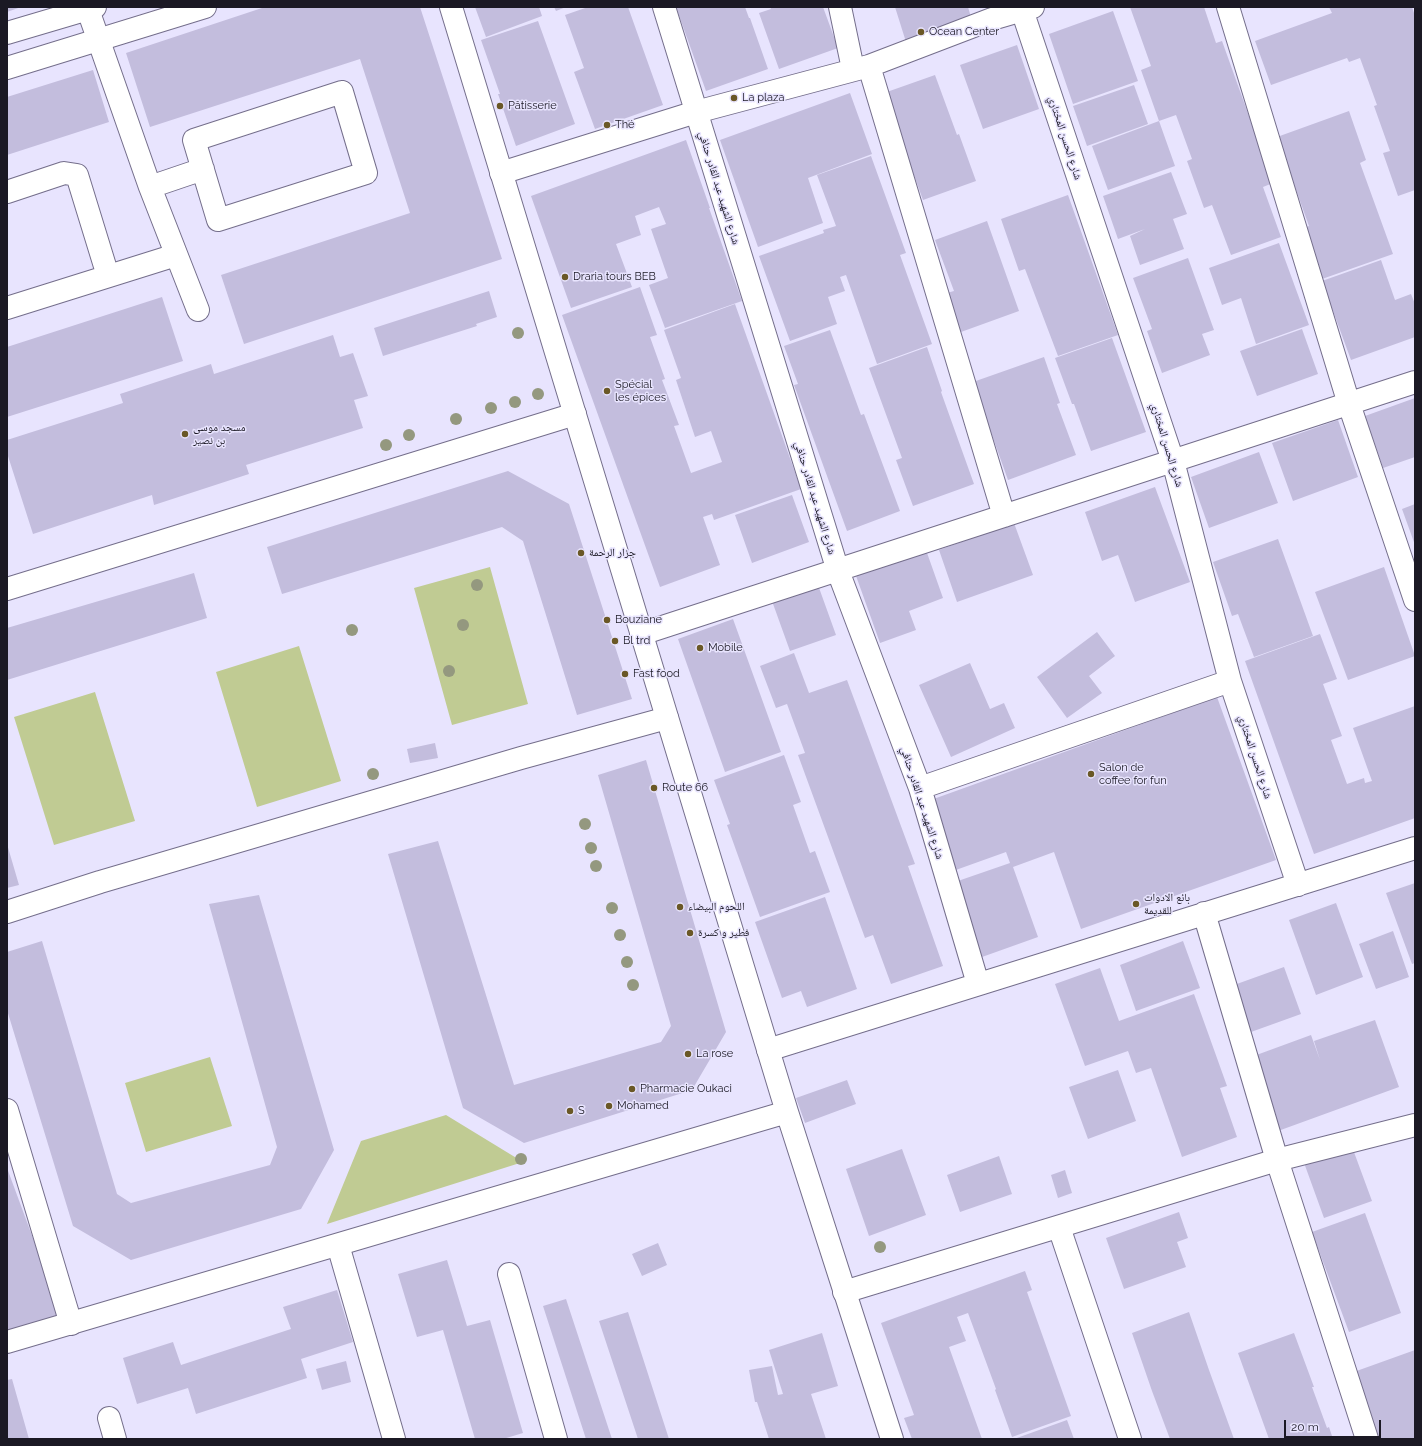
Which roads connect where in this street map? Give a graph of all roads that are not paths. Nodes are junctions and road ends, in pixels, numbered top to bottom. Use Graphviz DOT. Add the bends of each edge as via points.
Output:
graph roads {
  1 [pos="205,7"];
  2 [pos="451,7"];
  3 [pos="664,7"];
  4 [pos="840,7"];
  5 [pos="1228,7"];
  6 [pos="90,8"];
  7 [pos="1028,8"];
  8 [pos="990,13"];
  9 [pos="7,33"];
  10 [pos="99,40"];
  11 [pos="861,67"];
  12 [pos="7,68"];
  13 [pos="696,112"];
  14 [pos="203,170"];
  15 [pos="501,173"];
  16 [pos="150,186"];
  17 [pos="7,192"];
  18 [pos="176,255"];
  19 [pos="108,276"];
  20 [pos="7,308"];
  21 [pos="198,310"];
  22 [pos="1415,382"];
  23 [pos="1349,404"];
  24 [pos="575,414"];
  25 [pos="1173,461"];
  26 [pos="1004,516"];
  27 [pos="838,571"];
  28 [pos="7,589"];
  29 [pos="1415,600"];
  30 [pos="641,634"];
  31 [pos="1230,681"];
  32 [pos="667,718"];
  33 [pos="920,788"];
  34 [pos="1415,848"];
  35 [pos="1298,885"];
  36 [pos="7,912"];
  37 [pos="1204,913"];
  38 [pos="978,984"];
  39 [pos="768,1050"];
  40 [pos="7,1110"];
  41 [pos="787,1112"];
  42 [pos="1415,1124"];
  43 [pos="1277,1160"];
  44 [pos="1059,1227"];
  45 [pos="338,1245"];
  46 [pos="509,1274"];
  47 [pos="844,1292"];
  48 [pos="71,1324"];
  49 [pos="7,1342"];
  50 [pos="109,1418"];
  51 [pos="115,1439"];
  52 [pos="394,1439"];
  53 [pos="556,1439"];
  54 [pos="892,1439"];
  55 [pos="1130,1439"];
  56 [pos="1367,1439"];
  1 -- 10 [label="street"];
  2 -- 15 [label="street"];
  3 -- 13 [label="street, شارع الشهيد عبد القادر حنافي"];
  4 -- 11 [label="street"];
  5 -- 23 [label="street"];
  6 -- 9 [label="street"];
  6 -- 10 [label="street"];
  7 -- 8 [label="street"];
  7 -- 25 [label="street, شارع الحسن المختاري"];
  8 -- 11 [label="street"];
  10 -- 12 [label="street"];
  10 -- 16 [label="street"];
  11 -- 13 [label="street"];
  11 -- 26 [label="street"];
  13 -- 15 [label="street"];
  13 -- 27 [label="street, شارع الشهيد عبد القادر حنافي"];
  14 -- 14 [label="street" via="218,220 366,173 342,92 194,140"];
  14 -- 16 [label="street"];
  15 -- 24 [label="street"];
  16 -- 18 [label="street"];
  17 -- 19 [label="street" via="64,173 77,175"];
  18 -- 19 [label="street"];
  18 -- 21 [label="street"];
  19 -- 20 [label="street"];
  22 -- 23 [label="street"];
  23 -- 25 [label="street"];
  23 -- 29 [label="street"];
  24 -- 28 [label="street"];
  24 -- 30 [label="street"];
  25 -- 26 [label="street"];
  25 -- 31 [label="street, شارع الحسن المختاري"];
  26 -- 27 [label="street"];
  27 -- 30 [label="street"];
  27 -- 33 [label="street, شارع الشهيد عبد القادر حنافي"];
  30 -- 32 [label="street"];
  31 -- 33 [label="street"];
  31 -- 35 [label="street, شارع الحسن المختاري"];
  32 -- 36 [label="street" via="513,760"];
  32 -- 39 [label="street"];
  33 -- 38 [label="street, شارع الشهيد عبد القادر حنافي"];
  34 -- 35 [label="street"];
  35 -- 37 [label="street"];
  37 -- 38 [label="street"];
  37 -- 43 [label="street"];
  38 -- 39 [label="street"];
  39 -- 41 [label="street"];
  40 -- 48 [label="street"];
  41 -- 45 [label="street"];
  41 -- 47 [label="street"];
  42 -- 43 [label="street"];
  43 -- 44 [label="street"];
  43 -- 56 [label="street"];
  44 -- 47 [label="street"];
  44 -- 55 [label="street"];
  45 -- 48 [label="street"];
  45 -- 52 [label="street"];
  46 -- 53 [label="street"];
  47 -- 54 [label="street"];
  48 -- 49 [label="street"];
  50 -- 51 [label="street"];
}
